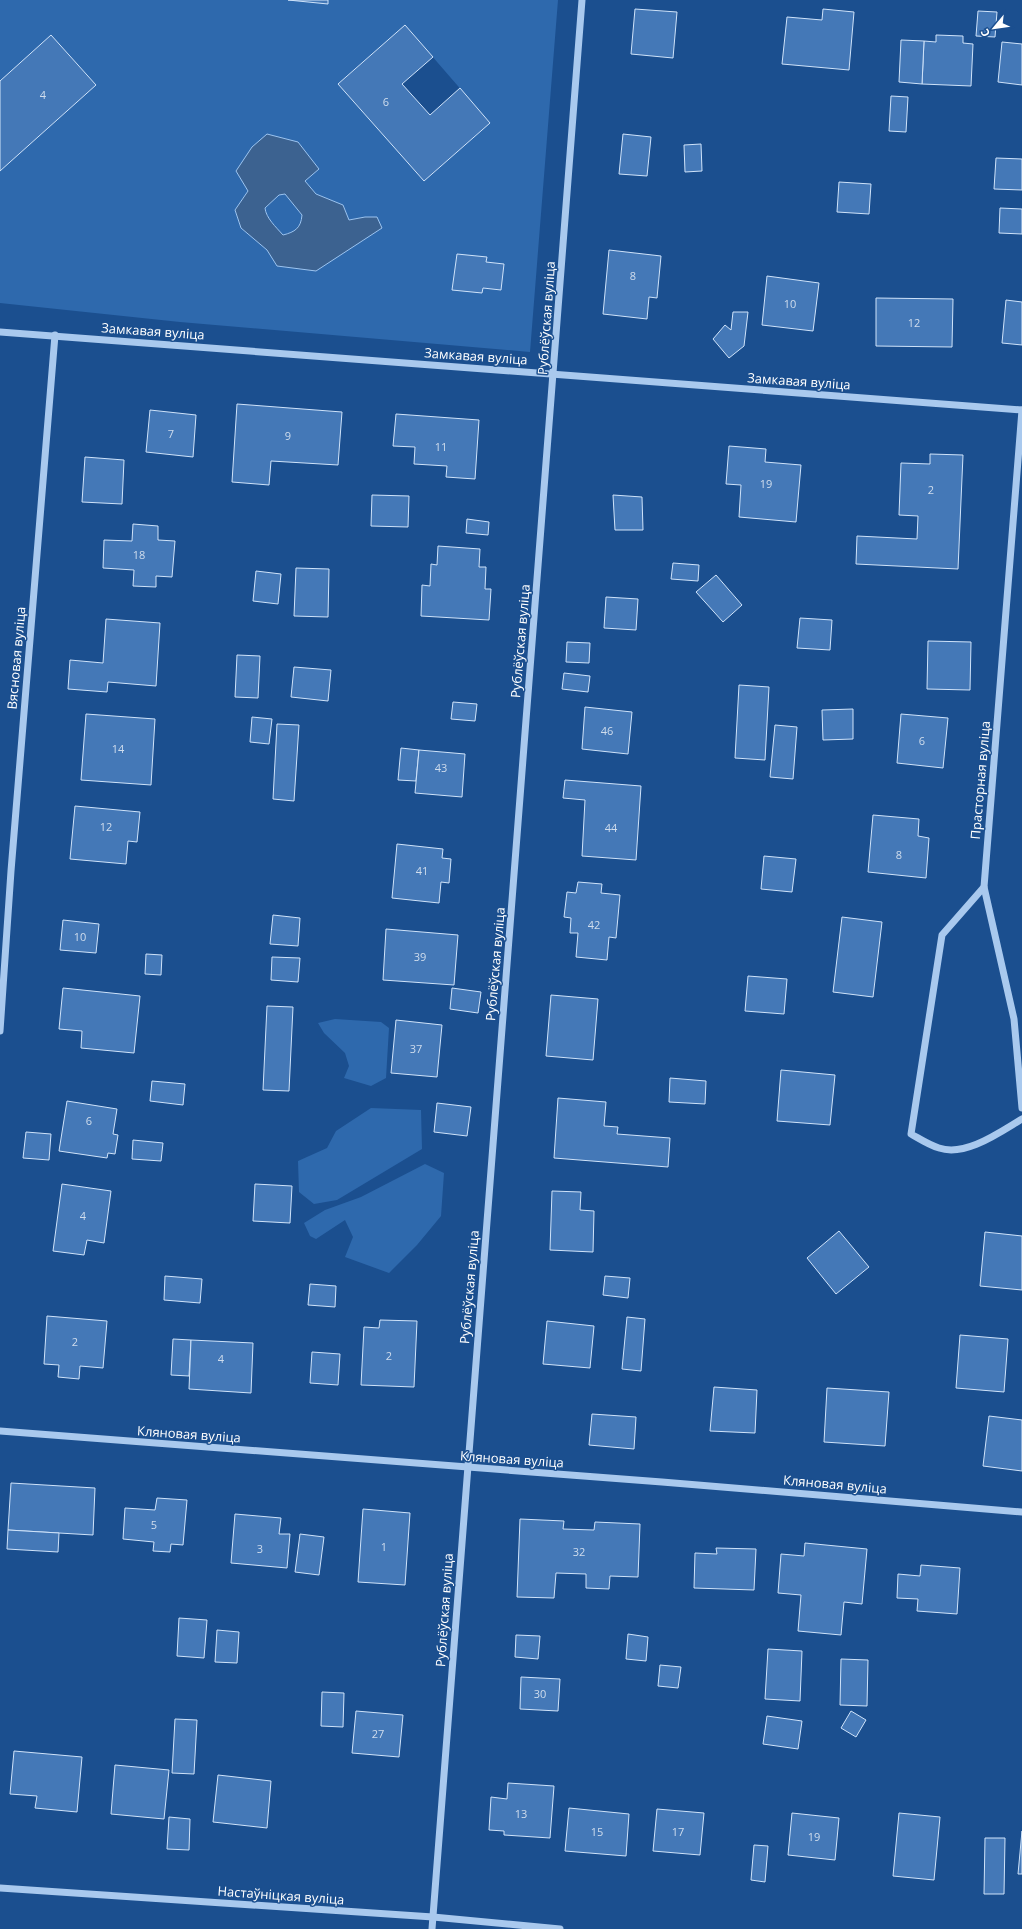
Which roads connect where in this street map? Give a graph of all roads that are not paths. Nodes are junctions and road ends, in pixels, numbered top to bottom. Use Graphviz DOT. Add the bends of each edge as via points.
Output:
graph roads {
  1 [pos="582,0"];
  2 [pos="0,332"];
  3 [pos="55,336"];
  4 [pos="554,374"];
  5 [pos="1022,410"];
  6 [pos="984,886"];
  7 [pos="0,1031"];
  8 [pos="1022,1108"];
  9 [pos="1022,1119"];
  10 [pos="0,1431"];
  11 [pos="467,1468"];
  12 [pos="1022,1512"];
  13 [pos="0,1888"];
  14 [pos="433,1917"];
  15 [pos="432,1929"];
  16 [pos="560,1929"];
  1 -- 4 [label="street, Рублёўская вуліца"];
  2 -- 3 [label="street, Замкавая вуліца"];
  3 -- 4 [label="street, Замкавая вуліца"];
  3 -- 7 [label="street, Вясновая вуліца" via="11,863"];
  4 -- 5 [label="street, Замкавая вуліца"];
  4 -- 11 [label="street, Рублёўская вуліца"];
  5 -- 6 [label="street, Прасторная вуліца"];
  6 -- 8 [label="street, Прасторная вуліца" via="1014,1019"];
  6 -- 9 [label="street" via="942,935 911,1134 940,1148 956,1149 979,1143"];
  10 -- 11 [label="street, Кляновая вуліца"];
  11 -- 12 [label="street, Кляновая вуліца"];
  11 -- 14 [label="street, Рублёўская вуліца"];
  13 -- 14 [label="street, Настаўніцкая вуліца"];
  14 -- 15 [label="street, Рублёўская вуліца"];
  14 -- 16 [label="street, Настаўніцкая вуліца"];
}
